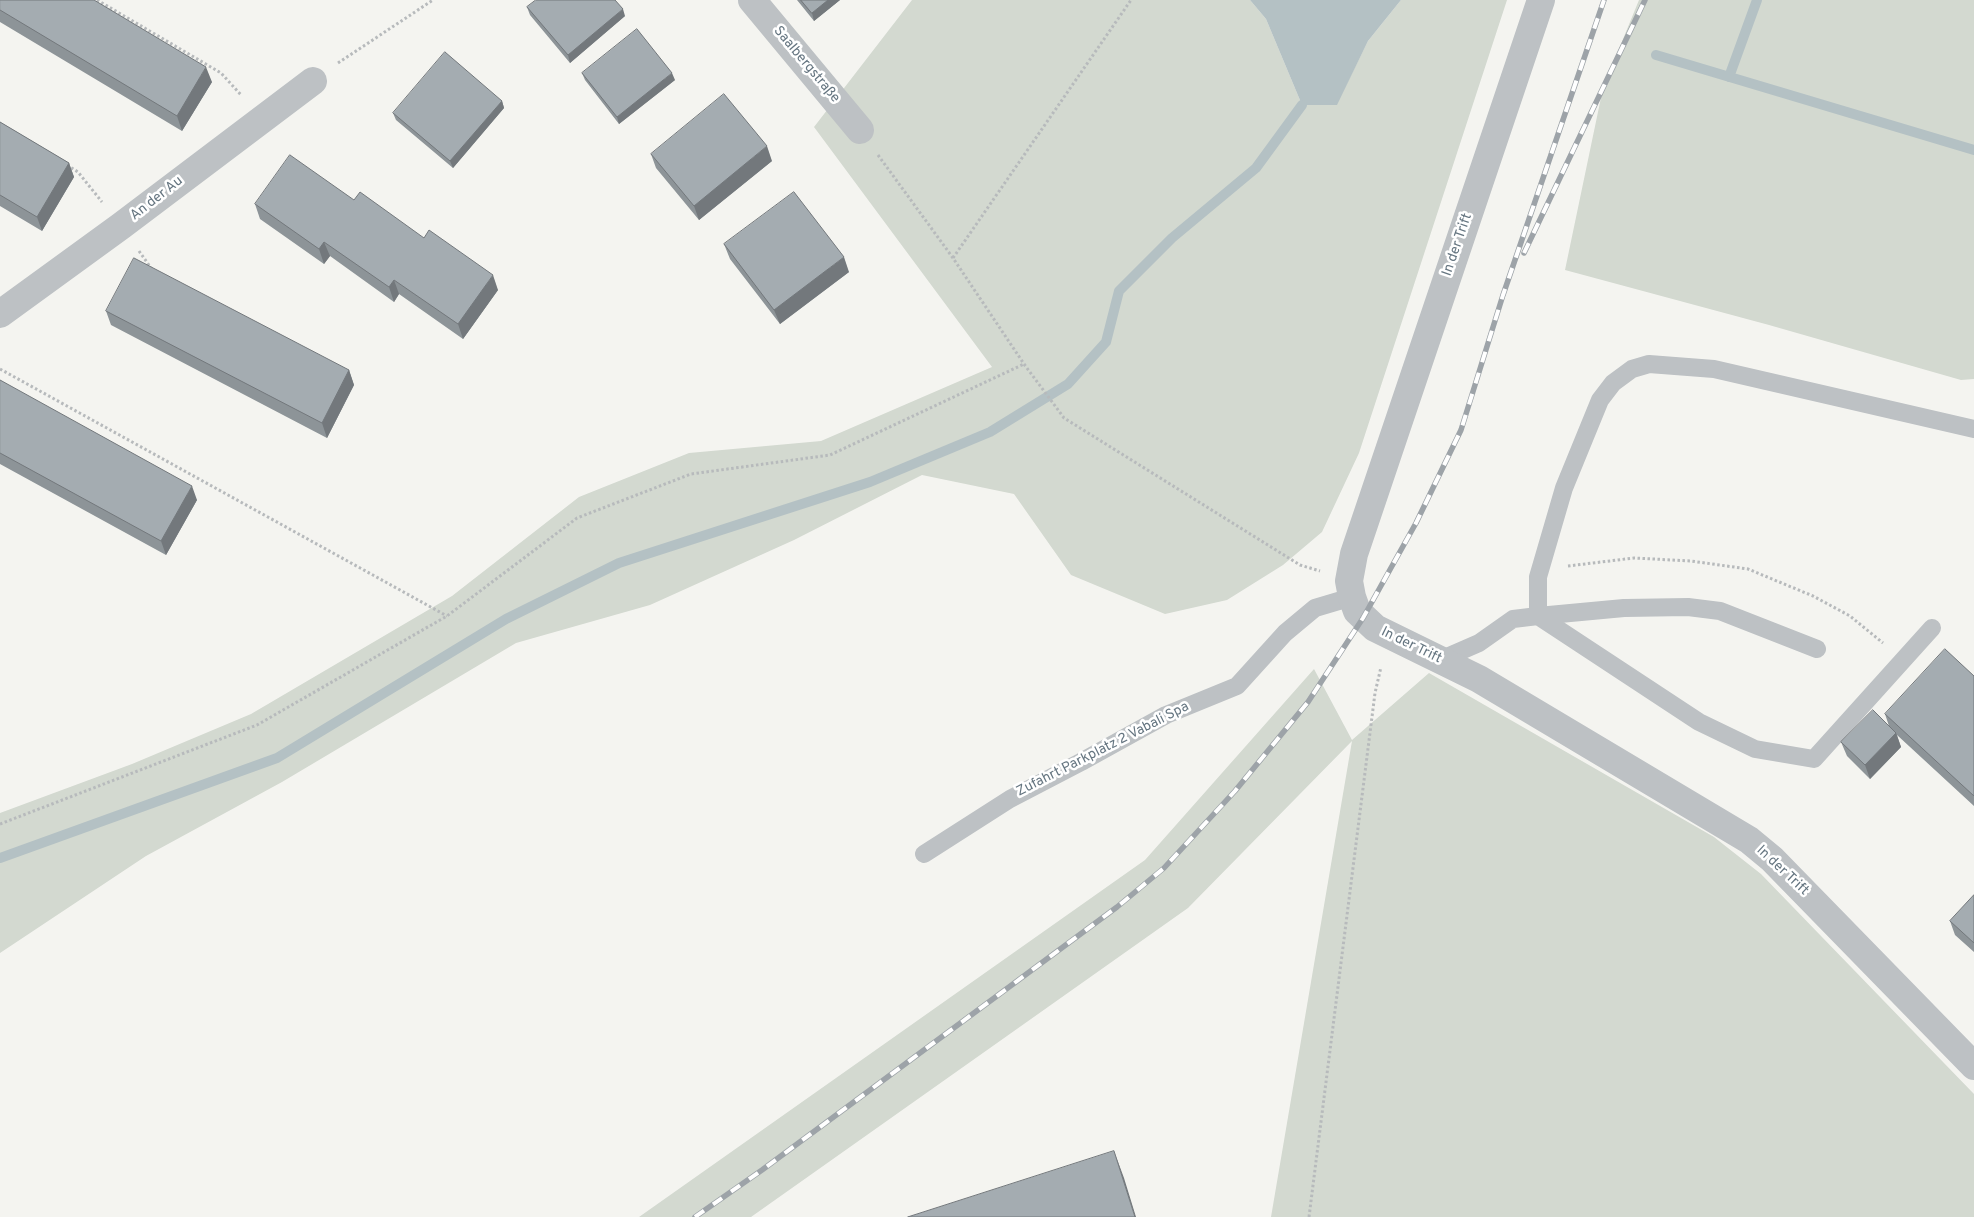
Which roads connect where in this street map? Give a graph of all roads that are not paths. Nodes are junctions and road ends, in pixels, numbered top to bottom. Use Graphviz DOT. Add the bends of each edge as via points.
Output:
graph roads {
  1 [pos="752,0"];
  2 [pos="1541,0"];
  3 [pos="313,80"];
  4 [pos="860,130"];
  5 [pos="0,314"];
  6 [pos="1974,429"];
  7 [pos="1351,589"];
  8 [pos="1538,616"];
  9 [pos="1932,628"];
  10 [pos="1817,649"];
  11 [pos="1440,660"];
  12 [pos="924,854"];
  13 [pos="1974,1066"];
  1 -- 4 [label="street, Saalbergstraße"];
  2 -- 7 [label="street, In der Trift" via="1354,554"];
  3 -- 5 [label="street, An der Au"];
  6 -- 8 [label="lane" via="1714,369 1649,364 1632,369 1600,400 1564,488 1538,577"];
  7 -- 11 [label="street, In der Trift" via="1357,611 1375,628"];
  7 -- 12 [label="lane, Zufahrt Parkplatz 2 Vabali Spa" via="1315,608 1285,633 1237,686 1166,715 1010,799"];
  8 -- 9 [label="lane" via="1699,722 1755,749 1814,759"];
  8 -- 10 [label="lane" via="1624,608 1688,607 1720,611"];
  8 -- 11 [label="lane" via="1513,619 1479,643"];
  11 -- 13 [label="street, In der Trift" via="1480,679 1749,840 1772,859"];
}
